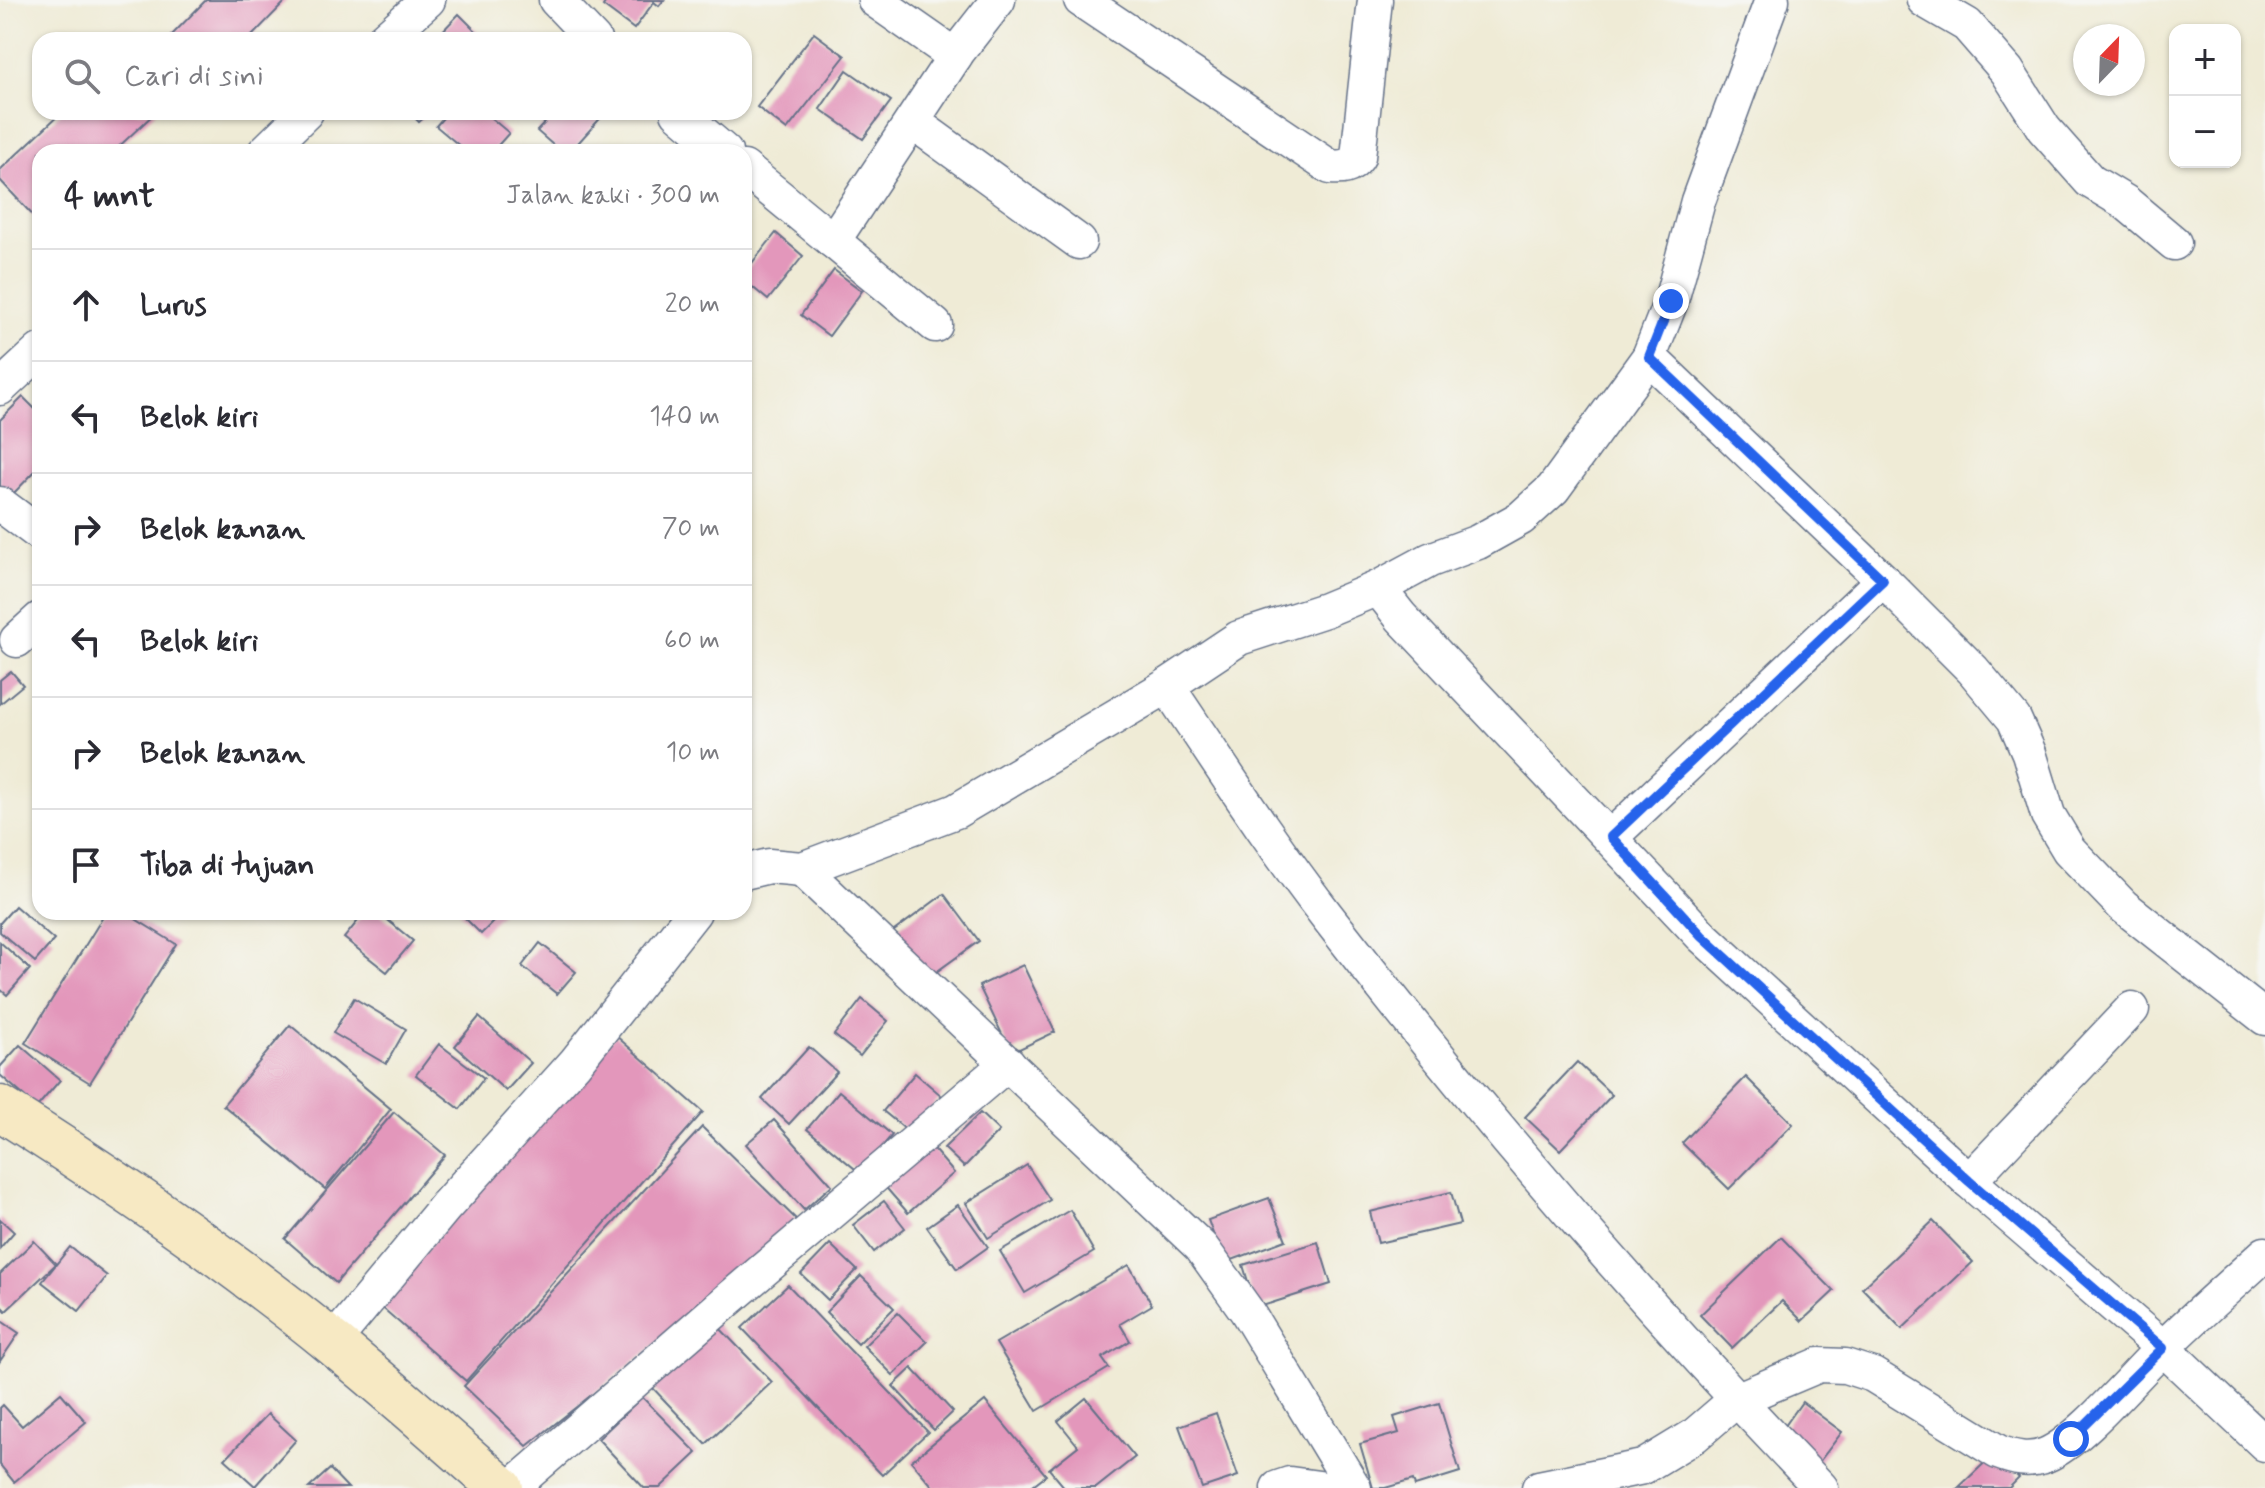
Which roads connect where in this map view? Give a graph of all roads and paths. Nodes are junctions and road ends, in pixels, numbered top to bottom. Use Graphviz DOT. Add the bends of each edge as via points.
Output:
graph roads {
  1 [pos="428,0"];
  2 [pos="556,0"];
  3 [pos="875,0"];
  4 [pos="998,0"];
  5 [pos="1081,0"];
  6 [pos="1375,0"];
  7 [pos="1772,0"];
  8 [pos="1924,0"];
  9 [pos="392,32"];
  10 [pos="586,32"];
  11 [pos="955,56"];
  12 [pos="298,120"];
  13 [pos="687,120"];
  14 [pos="913,122"];
  15 [pos="273,144"];
  16 [pos="716,144"];
  17 [pos="752,175"];
  18 [pos="833,241"];
  19 [pos="1079,242"];
  20 [pos="2174,243"];
  21 [pos="935,325"];
  22 [pos="1649,357"];
  23 [pos="32,358"];
  24 [pos="0,388"];
  25 [pos="0,504"];
  26 [pos="32,528"];
  27 [pos="1883,580"];
  28 [pos="1378,588"];
  29 [pos="1167,686"];
  30 [pos="1611,837"];
  31 [pos="802,869"];
  32 [pos="752,870"];
  33 [pos="688,920"];
  34 [pos="2132,1009"];
  35 [pos="2265,1018"];
  36 [pos="1008,1063"];
  37 [pos="0,1108"];
  38 [pos="1969,1181"];
  39 [pos="2265,1254"];
  40 [pos="332,1343"];
  41 [pos="2163,1348"];
  42 [pos="1736,1400"];
  43 [pos="2265,1444"];
  44 [pos="501,1488"];
  45 [pos="511,1488"];
  46 [pos="1278,1488"];
  47 [pos="1319,1488"];
  48 [pos="1354,1488"];
  49 [pos="1539,1488"];
  50 [pos="1821,1488"];
  1 -- 9 [label="street"];
  2 -- 10 [label="street"];
  3 -- 11 [label="street"];
  4 -- 11 [label="street"];
  5 -- 6 [label="street" via="1330,167 1341,168 1358,157"];
  7 -- 22 [label="street" via="1698,201 1671,301"];
  8 -- 20 [label="street" via="1967,25 2090,181"];
  11 -- 14 [label="street"];
  12 -- 15 [label="street"];
  13 -- 16 [label="street"];
  14 -- 18 [label="street"];
  14 -- 19 [label="street"];
  17 -- 18 [label="street"];
  18 -- 21 [label="street"];
  22 -- 27 [label="street"];
  22 -- 28 [label="street" via="1553,489 1521,518"];
  23 -- 24 [label="street"];
  25 -- 26 [label="street"];
  27 -- 30 [label="street"];
  27 -- 35 [label="street" via="2014,719 2048,815 2069,850 2123,906"];
  28 -- 29 [label="street" via="1239,638"];
  28 -- 30 [label="street"];
  29 -- 31 [label="street" via="956,811"];
  29 -- 42 [label="street" via="1325,914 1459,1081"];
  30 -- 38 [label="street" via="1702,936"];
  31 -- 32 [label="street"];
  31 -- 36 [label="street"];
  33 -- 40 [label="street" via="575,1063"];
  34 -- 38 [label="street"];
  36 -- 45 [label="street"];
  36 -- 48 [label="street" via="1201,1247 1246,1310"];
  37 -- 40 [label="main road" via="183,1231"];
  38 -- 41 [label="street"];
  39 -- 41 [label="street"];
  40 -- 44 [label="main road"];
  41 -- 42 [label="street" via="2071,1439 2029,1459 1998,1452 1897,1388 1845,1366 1819,1365"];
  41 -- 43 [label="street"];
  42 -- 49 [label="street" via="1694,1436 1643,1467"];
  42 -- 50 [label="street"];
  46 -- 47 [label="street"];
}
